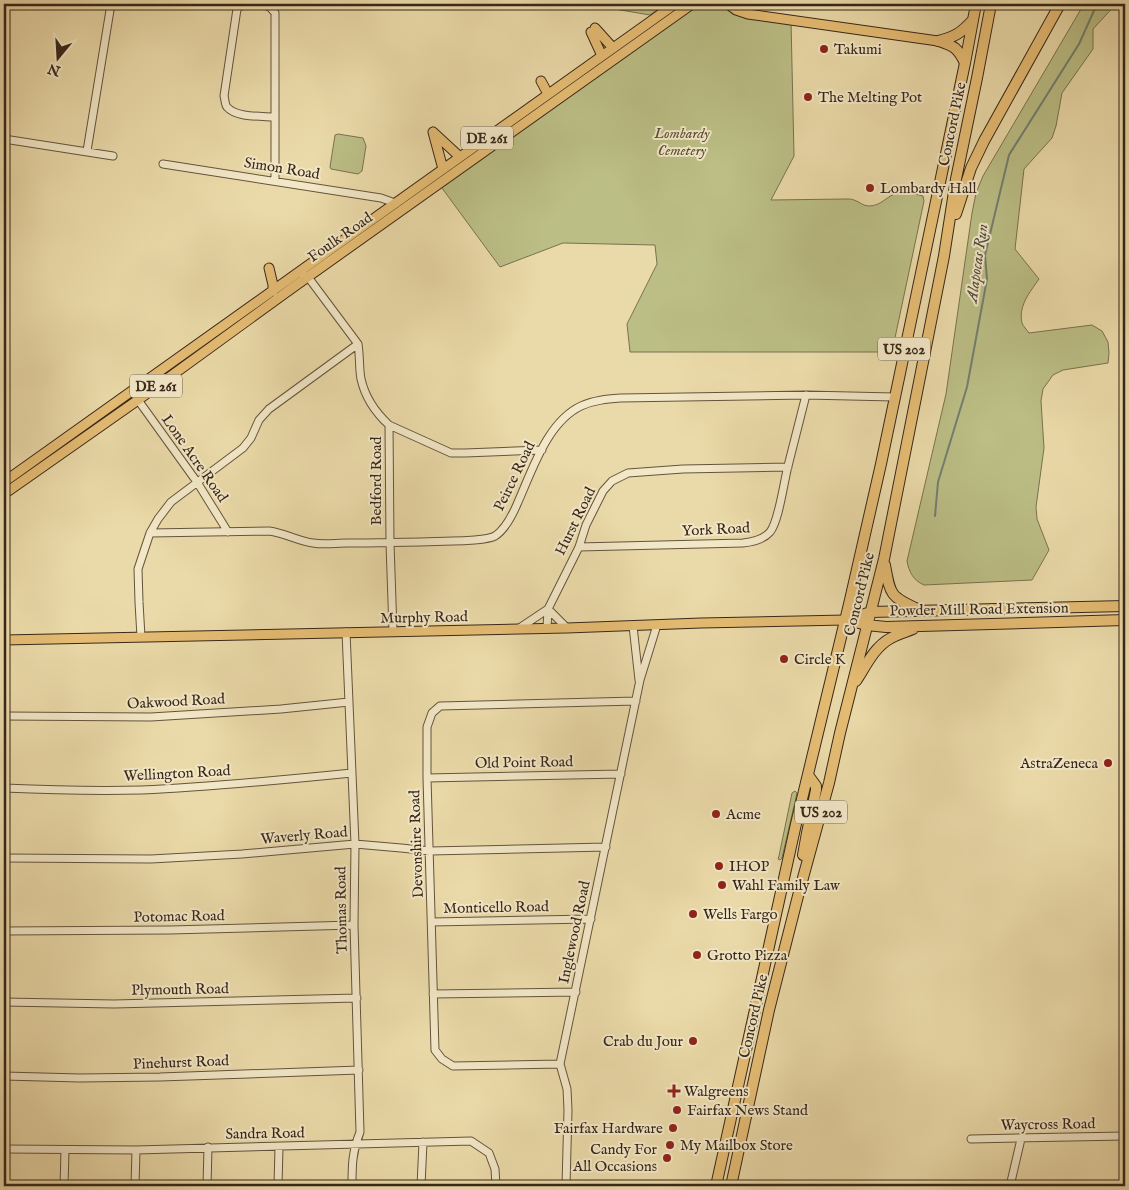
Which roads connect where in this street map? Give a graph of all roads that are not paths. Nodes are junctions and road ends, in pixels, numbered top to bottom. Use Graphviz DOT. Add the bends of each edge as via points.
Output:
graph roads {
  1 [pos="111,4"];
  2 [pos="243,4"];
  3 [pos="260,4"];
  4 [pos="675,4"];
  5 [pos="692,4"];
  6 [pos="728,4"];
  7 [pos="976,4"];
  8 [pos="991,4"];
  9 [pos="1060,4"];
  10 [pos="973,20"];
  11 [pos="938,40"];
  12 [pos="613,48"];
  13 [pos="602,56"];
  14 [pos="965,63"];
  15 [pos="541,81"];
  16 [pos="548,94"];
  17 [pos="275,117"];
  18 [pos="506,130"];
  19 [pos="4,140"];
  20 [pos="87,151"];
  21 [pos="113,156"];
  22 [pos="460,157"];
  23 [pos="163,164"];
  24 [pos="443,169"];
  25 [pos="275,181"];
  26 [pos="395,203"];
  27 [pos="944,256"];
  28 [pos="269,268"];
  29 [pos="298,272"];
  30 [pos="308,277"];
  31 [pos="273,291"];
  32 [pos="358,344"];
  33 [pos="806,395"];
  34 [pos="894,397"];
  35 [pos="138,400"];
  36 [pos="389,426"];
  37 [pos="542,450"];
  38 [pos="788,467"];
  39 [pos="4,482"];
  40 [pos="197,482"];
  41 [pos="4,494"];
  42 [pos="228,532"];
  43 [pos="150,533"];
  44 [pos="390,543"];
  45 [pos="578,547"];
  46 [pos="884,559"];
  47 [pos="1125,606"];
  48 [pos="548,609"];
  49 [pos="921,611"];
  50 [pos="871,612"];
  51 [pos="845,620"];
  52 [pos="1125,620"];
  53 [pos="657,625"];
  54 [pos="867,625"];
  55 [pos="633,626"];
  56 [pos="920,626"];
  57 [pos="547,628"];
  58 [pos="568,628"];
  59 [pos="518,629"];
  60 [pos="346,632"];
  61 [pos="393,632"];
  62 [pos="141,637"];
  63 [pos="4,640"];
  64 [pos="640,685"];
  65 [pos="851,691"];
  66 [pos="636,701"];
  67 [pos="350,702"];
  68 [pos="4,716"];
  69 [pos="352,774"];
  70 [pos="621,774"];
  71 [pos="808,775"];
  72 [pos="427,778"];
  73 [pos="4,788"];
  74 [pos="355,844"];
  75 [pos="606,847"];
  76 [pos="430,851"];
  77 [pos="4,858"];
  78 [pos="798,896"];
  79 [pos="591,919"];
  80 [pos="432,922"];
  81 [pos="354,925"];
  82 [pos="4,931"];
  83 [pos="576,992"];
  84 [pos="434,994"];
  85 [pos="357,998"];
  86 [pos="4,1002"];
  87 [pos="560,1064"];
  88 [pos="359,1070"];
  89 [pos="4,1076"];
  90 [pos="1125,1136"];
  91 [pos="971,1139"];
  92 [pos="1021,1139"];
  93 [pos="423,1142"];
  94 [pos="356,1144"];
  95 [pos="279,1146"];
  96 [pos="208,1147"];
  97 [pos="4,1150"];
  98 [pos="65,1150"];
  99 [pos="136,1150"];
  100 [pos="64,1186"];
  101 [pos="135,1186"];
  102 [pos="207,1186"];
  103 [pos="278,1186"];
  104 [pos="352,1186"];
  105 [pos="422,1186"];
  106 [pos="496,1186"];
  107 [pos="566,1186"];
  108 [pos="716,1186"];
  109 [pos="731,1186"];
  110 [pos="1010,1186"];
  1 -- 20 [label="street"];
  2 -- 17 [label="street" via="237,9 224,96 226,107 244,115"];
  3 -- 17 [label="street" via="270,7 275,13"];
  4 -- 12 [label="main road, Foulk Road / DE 261"];
  5 -- 18 [label="main road, Foulk Road / DE 261"];
  6 -- 11 [label="main road" via="748,14"];
  7 -- 10 [label="highway, Concord Pike / US 202"];
  8 -- 27 [label="highway, Concord Pike / US 202"];
  9 -- 27 [label="highway" via="971,168"];
  10 -- 11 [label="highway" via="957,35"];
  10 -- 14 [label="highway, Concord Pike / US 202"];
  11 -- 14 [label="highway" via="954,46"];
  12 -- 13 [label="main road, Foulk Road / DE 261"];
  12 -- 13 [label="main road" via="593,30"];
  13 -- 16 [label="main road, Foulk Road / DE 261"];
  14 -- 34 [label="highway, Concord Pike / US 202"];
  15 -- 16 [label="main road"];
  16 -- 18 [label="main road, Foulk Road / DE 261"];
  17 -- 25 [label="street"];
  18 -- 22 [label="main road, Foulk Road / DE 261"];
  18 -- 30 [label="main road, Foulk Road / DE 261"];
  19 -- 20 [label="street"];
  20 -- 21 [label="street"];
  22 -- 24 [label="main road, Foulk Road / DE 261"];
  22 -- 24 [label="main road" via="433,132"];
  23 -- 25 [label="street, Simon Road"];
  24 -- 26 [label="main road, Foulk Road / DE 261"];
  25 -- 26 [label="street, Simon Road" via="382,198"];
  26 -- 29 [label="main road, Foulk Road / DE 261"];
  27 -- 46 [label="highway, Concord Pike / US 202"];
  28 -- 31 [label="main road"];
  29 -- 30 [label="street"];
  29 -- 31 [label="main road, Foulk Road / DE 261"];
  30 -- 32 [label="street"];
  30 -- 35 [label="main road, Foulk Road / DE 261"];
  31 -- 39 [label="main road, Foulk Road / DE 261"];
  32 -- 36 [label="street, Bedford Road" via="366,397"];
  32 -- 40 [label="street" via="269,409 243,448"];
  33 -- 34 [label="street, Peirce Road"];
  33 -- 37 [label="street, Peirce Road" via="600,400 565,416"];
  33 -- 38 [label="street, York Road"];
  34 -- 51 [label="highway, Concord Pike / US 202"];
  35 -- 40 [label="street, Lone Acre Road"];
  35 -- 41 [label="main road, Foulk Road / DE 261"];
  36 -- 37 [label="street" via="451,453"];
  36 -- 44 [label="street, Bedford Road"];
  37 -- 44 [label="street, Peirce Road" via="515,509 503,529 493,538"];
  38 -- 45 [label="street, Hurst Road" via="628,473 604,491"];
  38 -- 45 [label="street, York Road" via="775,524 761,539 743,543"];
  40 -- 42 [label="street, Lone Acre Road"];
  40 -- 43 [label="street" via="170,502"];
  42 -- 43 [label="street, Peirce Road"];
  42 -- 44 [label="street, Peirce Road" via="270,531 314,543"];
  43 -- 62 [label="street" via="138,569"];
  44 -- 61 [label="street, Bedford Road"];
  45 -- 48 [label="street, Hurst Road"];
  46 -- 49 [label="highway" via="888,586 894,596"];
  46 -- 50 [label="highway, Concord Pike / US 202"];
  47 -- 49 [label="highway, Powder Mill Road Extension"];
  48 -- 57 [label="street, Hurst Road"];
  48 -- 58 [label="street"];
  48 -- 59 [label="street"];
  49 -- 50 [label="highway, Powder Mill Road Extension"];
  50 -- 51 [label="highway, Powder Mill Road Extension"];
  50 -- 54 [label="highway, Concord Pike / US 202"];
  51 -- 53 [label="main road, Murphy Road"];
  51 -- 54 [label="highway, Powder Mill Road Extension"];
  51 -- 71 [label="highway, Concord Pike / US 202"];
  52 -- 56 [label="highway, Powder Mill Road Extension"];
  53 -- 55 [label="main road, Murphy Road"];
  53 -- 64 [label="street, Inglewood Road"];
  54 -- 56 [label="highway, Powder Mill Road Extension"];
  54 -- 65 [label="highway, Concord Pike / US 202"];
  55 -- 58 [label="main road, Murphy Road"];
  55 -- 64 [label="street, Inglewood Road"];
  56 -- 65 [label="highway" via="884,642"];
  57 -- 58 [label="main road, Murphy Road"];
  57 -- 59 [label="main road, Murphy Road"];
  59 -- 61 [label="main road, Murphy Road"];
  60 -- 61 [label="main road, Murphy Road"];
  60 -- 62 [label="main road, Murphy Road"];
  60 -- 67 [label="street, Thomas Road"];
  62 -- 63 [label="main road, Murphy Road"];
  64 -- 66 [label="street, Inglewood Road"];
  65 -- 78 [label="highway, Concord Pike / US 202"];
  66 -- 70 [label="street, Inglewood Road"];
  66 -- 72 [label="street, Devonshire Road" via="440,706 432,713 427,727"];
  67 -- 68 [label="street, Oakwood Road" via="151,717"];
  67 -- 69 [label="street, Thomas Road"];
  69 -- 73 [label="street, Wellington Road" via="141,790"];
  69 -- 74 [label="street, Thomas Road"];
  70 -- 72 [label="street, Old Point Road"];
  70 -- 75 [label="street, Inglewood Road"];
  71 -- 78 [label="highway" via="816,790"];
  71 -- 108 [label="highway, Concord Pike / US 202"];
  72 -- 76 [label="street, Devonshire Road"];
  74 -- 76 [label="street, Waverly Road"];
  74 -- 77 [label="street, Waverly Road" via="151,859"];
  74 -- 81 [label="street, Thomas Road"];
  75 -- 76 [label="street, Waverly Road"];
  75 -- 79 [label="street, Inglewood Road"];
  76 -- 80 [label="street, Devonshire Road"];
  78 -- 109 [label="highway, Concord Pike / US 202" via="766,1022"];
  79 -- 80 [label="street, Monticello Road"];
  79 -- 83 [label="street, Inglewood Road"];
  80 -- 84 [label="street, Devonshire Road"];
  81 -- 82 [label="street, Potomac Road"];
  81 -- 85 [label="street, Thomas Road"];
  83 -- 84 [label="street"];
  83 -- 87 [label="street, Inglewood Road"];
  84 -- 87 [label="street, Devonshire Road" via="435,1050 442,1060 453,1066"];
  85 -- 86 [label="street, Plymouth Road" via="114,1004"];
  85 -- 88 [label="street, Thomas Road"];
  87 -- 107 [label="street, Inglewood Road" via="567,1089"];
  88 -- 89 [label="street, Pinehurst Road" via="150,1077"];
  88 -- 94 [label="street, Thomas Road" via="360,1132"];
  90 -- 92 [label="street, Waycross Road"];
  91 -- 92 [label="street, Waycross Road"];
  92 -- 110 [label="street"];
  93 -- 94 [label="street, Sandra Road"];
  93 -- 105 [label="street"];
  93 -- 106 [label="street, Sandra Road" via="471,1141 489,1153 495,1169"];
  94 -- 95 [label="street, Sandra Road"];
  94 -- 104 [label="street, Thomas Road"];
  95 -- 96 [label="street, Sandra Road"];
  95 -- 103 [label="street"];
  96 -- 99 [label="street, Sandra Road"];
  96 -- 102 [label="street"];
  97 -- 98 [label="street, Sandra Road"];
  98 -- 99 [label="street, Sandra Road"];
  98 -- 100 [label="street"];
  99 -- 101 [label="street"];
}
